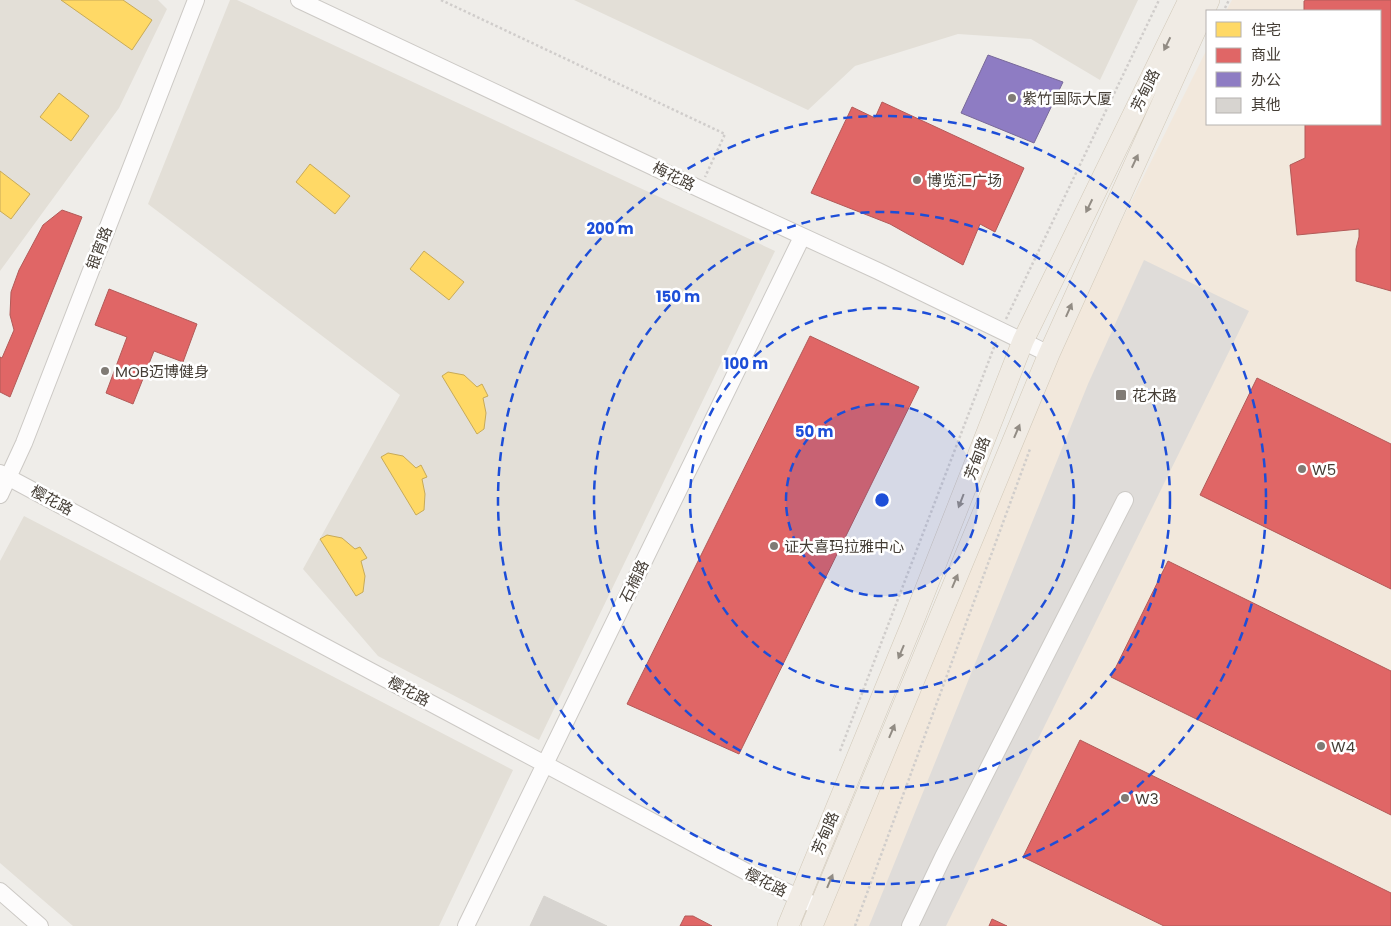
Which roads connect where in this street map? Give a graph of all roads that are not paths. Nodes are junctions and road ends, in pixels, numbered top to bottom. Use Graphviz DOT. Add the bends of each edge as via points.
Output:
graph roads {
  1 [pos="196,0"];
  2 [pos="299,0"];
  3 [pos="1189,0"];
  4 [pos="1210,0"];
  5 [pos="802,237"];
  6 [pos="1023,341"];
  7 [pos="1049,354"];
  8 [pos="4,475"];
  9 [pos="0,495"];
  10 [pos="1126,500"];
  11 [pos="545,764"];
  12 [pos="0,892"];
  13 [pos="799,898"];
  14 [pos="815,917"];
  15 [pos="40,926"];
  16 [pos="466,926"];
  17 [pos="788,926"];
  18 [pos="910,926"];
  1 -- 8 [label="street, 银宵路" via="27,434"];
  2 -- 5 [label="street, 梅花路"];
  3 -- 6 [label="main road, 芳甸路, one-way"];
  7 -- 4 [label="main road, 芳甸路, one-way"];
  5 -- 6 [label="street, 梅花路"];
  5 -- 11 [label="street, 石楠路"];
  6 -- 7 [label="street, 梅花路"];
  6 -- 13 [label="main road, 芳甸路, one-way" via="914,619"];
  14 -- 7 [label="main road, 芳甸路, one-way"];
  8 -- 9 [label="street, 银宵路"];
  8 -- 11 [label="street, 樱花路"];
  10 -- 18 [label="street"];
  11 -- 13 [label="street, 樱花路"];
  11 -- 16 [label="street, 石楠路"];
  12 -- 15 [label="street"];
  13 -- 14 [label="street, 樱花路"];
  13 -- 17 [label="main road, 芳甸路"];
}
